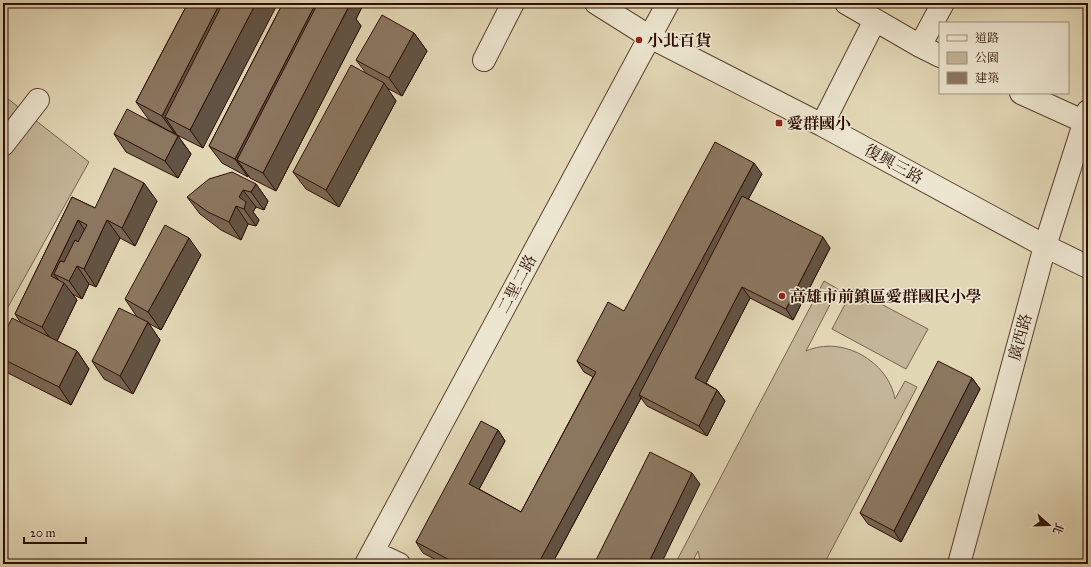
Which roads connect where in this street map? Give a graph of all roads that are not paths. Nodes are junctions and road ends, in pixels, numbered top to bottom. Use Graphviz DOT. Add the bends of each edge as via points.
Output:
graph roads {
  1 [pos="513,3"];
  2 [pos="596,3"];
  3 [pos="668,3"];
  4 [pos="846,3"];
  5 [pos="943,3"];
  6 [pos="875,20"];
  7 [pos="650,37"];
  8 [pos="920,46"];
  9 [pos="939,56"];
  10 [pos="484,60"];
  11 [pos="1025,94"];
  12 [pos="38,100"];
  13 [pos="1086,117"];
  14 [pos="822,125"];
  15 [pos="3,145"];
  16 [pos="1044,246"];
  17 [pos="1088,267"];
  18 [pos="369,558"];
  19 [pos="400,564"];
  20 [pos="959,564"];
  1 -- 10 [label="street"];
  2 -- 7 [label="street, 復興三路"];
  3 -- 7 [label="street, 二聖二路"];
  4 -- 6 [label="street"];
  5 -- 8 [label="street"];
  6 -- 8 [label="street"];
  6 -- 14 [label="street"];
  7 -- 14 [label="street, 復興三路"];
  7 -- 18 [label="street, 二聖二路"];
  8 -- 9 [label="street"];
  11 -- 13 [label="street"];
  12 -- 15 [label="street"];
  13 -- 16 [label="street, 廣西路"];
  14 -- 16 [label="street, 復興三路"];
  16 -- 17 [label="street, 復興三路"];
  16 -- 20 [label="street, 廣西路"];
  18 -- 19 [label="street"];
}
